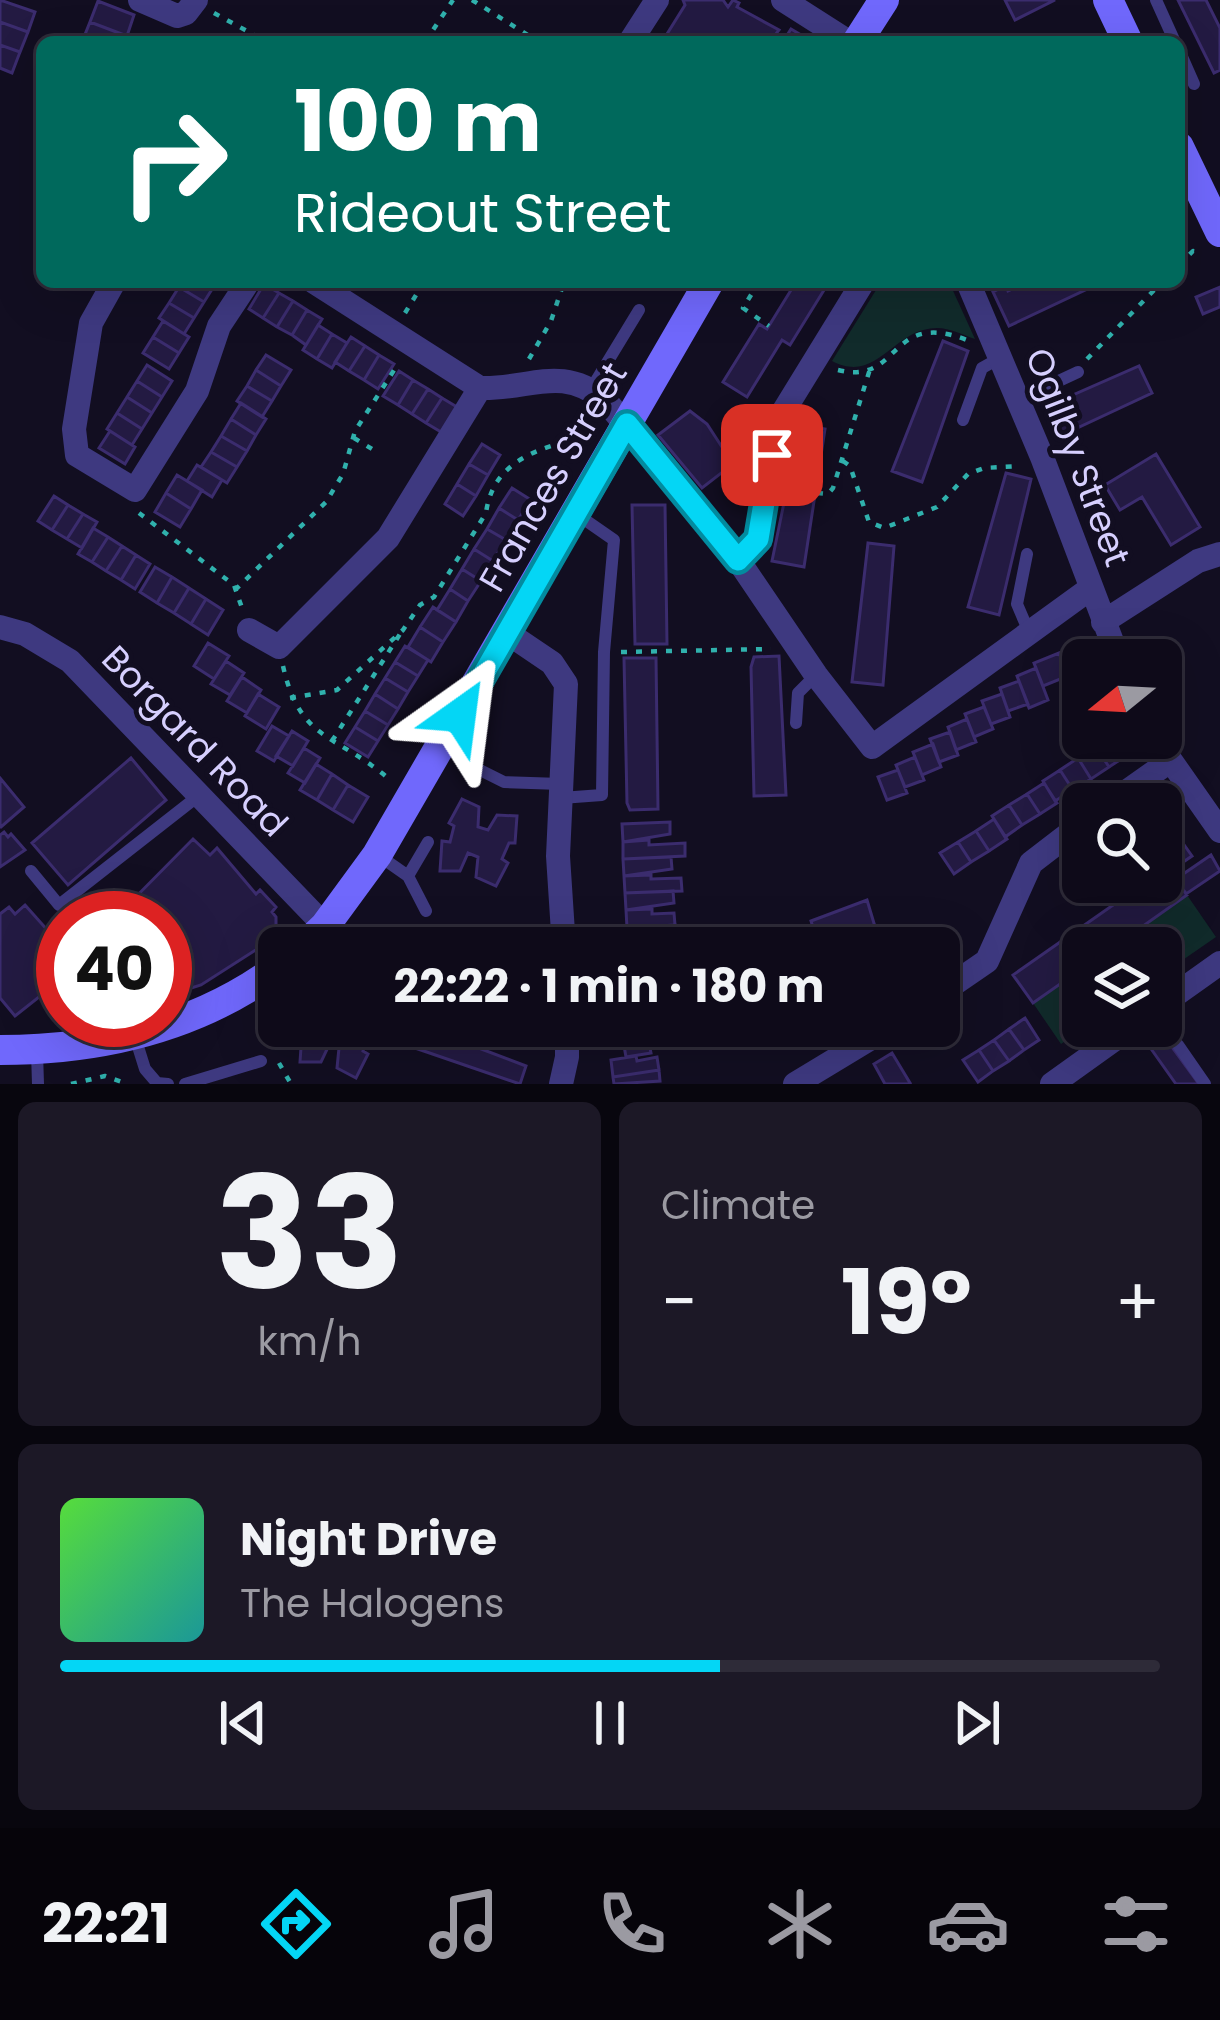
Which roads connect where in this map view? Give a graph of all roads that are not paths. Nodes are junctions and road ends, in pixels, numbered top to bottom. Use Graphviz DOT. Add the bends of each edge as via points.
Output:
graph roads {
  1 [pos="140,0"];
  2 [pos="657,0"];
  3 [pos="884,0"];
  4 [pos="1108,0"];
  5 [pos="1156,0"];
  6 [pos="800,5"];
  7 [pos="188,8"];
  8 [pos="171,36"];
  9 [pos="634,36"];
  10 [pos="844,36"];
  11 [pos="857,36"];
  12 [pos="1125,36"];
  13 [pos="1172,36"];
  14 [pos="1185,63"];
  15 [pos="1195,84"];
  16 [pos="1185,163"];
  17 [pos="1214,241"];
  18 [pos="111,288"];
  19 [pos="244,288"];
  20 [pos="323,288"];
  21 [pos="706,288"];
  22 [pos="859,288"];
  23 [pos="974,288"];
  24 [pos="639,310"];
  25 [pos="996,360"];
  26 [pos="1078,371"];
  27 [pos="480,388"];
  28 [pos="591,388"];
  29 [pos="1018,400"];
  30 [pos="963,420"];
  31 [pos="627,424"];
  32 [pos="578,515"];
  33 [pos="1027,554"];
  34 [pos="1220,554"];
  35 [pos="738,560"];
  36 [pos="1090,588"];
  37 [pos="1103,622"];
  38 [pos="0,626"];
  39 [pos="249,630"];
  40 [pos="1029,632"];
  41 [pos="509,634"];
  42 [pos="1110,639"];
  43 [pos="816,675"];
  44 [pos="796,724"];
  45 [pos="1170,761"];
  46 [pos="480,770"];
  47 [pos="1139,783"];
  48 [pos="561,791"];
  49 [pos="197,797"];
  50 [pos="1220,831"];
  51 [pos="1062,839"];
  52 [pos="428,842"];
  53 [pos="377,855"];
  54 [pos="32,871"];
  55 [pos="408,876"];
  56 [pos="426,911"];
  57 [pos="309,927"];
  58 [pos="327,927"];
  59 [pos="563,927"];
  60 [pos="1220,963"];
  61 [pos="960,980"];
  62 [pos="258,981"];
  63 [pos="1182,990"];
  64 [pos="192,1017"];
  65 [pos="59,1047"];
  66 [pos="138,1047"];
  67 [pos="565,1047"];
  68 [pos="855,1047"];
  69 [pos="1103,1047"];
  70 [pos="1179,1047"];
  71 [pos="0,1050"];
  72 [pos="38,1050"];
  73 [pos="261,1061"];
  74 [pos="38,1084"];
  75 [pos="168,1084"];
  76 [pos="185,1084"];
  77 [pos="561,1084"];
  78 [pos="794,1084"];
  79 [pos="1052,1084"];
  80 [pos="1205,1084"];
  1 -- 7 [label="street"];
  2 -- 9 [label="street"];
  3 -- 11 [label="street"];
  4 -- 12 [label="street"];
  5 -- 13 [label="lane"];
  6 -- 10 [label="street"];
  7 -- 8 [label="street"];
  14 -- 15 [label="lane"];
  16 -- 17 [label="street"];
  18 -- 19 [label="street" via="92,323 74,430 77,455 135,490 197,391 219,326"];
  20 -- 27 [label="street"];
  21 -- 31 [label="street, Frances Street"];
  22 -- 35 [label="street" via="780,417 758,539"];
  23 -- 25 [label="street, Ogilby Street"];
  24 -- 28 [label="lane"];
  25 -- 29 [label="street, Ogilby Street"];
  25 -- 30 [label="lane" via="982,368"];
  26 -- 29 [label="lane"];
  27 -- 28 [label="street" via="547,378"];
  27 -- 39 [label="street" via="388,538 279,647"];
  28 -- 31 [label="street"];
  29 -- 36 [label="street, Ogilby Street"];
  31 -- 32 [label="street, Frances Street"];
  31 -- 35 [label="street"];
  32 -- 41 [label="street, Frances Street"];
  32 -- 48 [label="lane" via="614,540 602,795"];
  33 -- 40 [label="lane" via="1017,604"];
  34 -- 37 [label="street"];
  35 -- 43 [label="street"];
  36 -- 37 [label="street, Ogilby Street"];
  36 -- 40 [label="street"];
  37 -- 42 [label="street, Ogilby Street"];
  38 -- 49 [label="street, Borgard Road" via="70,661"];
  40 -- 43 [label="street" via="872,747"];
  41 -- 48 [label="street" via="566,684"];
  41 -- 53 [label="street, Frances Street"];
  43 -- 44 [label="lane" via="798,693"];
  45 -- 47 [label="street"];
  45 -- 50 [label="street"];
  46 -- 48 [label="lane"];
  48 -- 59 [label="street"];
  49 -- 54 [label="lane" via="59,905"];
  49 -- 57 [label="street, Borgard Road"];
  51 -- 61 [label="street" via="1031,863 987,961"];
  52 -- 55 [label="lane"];
  53 -- 55 [label="lane"];
  53 -- 58 [label="street, Frances Street"];
  55 -- 56 [label="lane"];
  60 -- 63 [label="street"];
  62 -- 64 [label="street"];
  65 -- 72 [label="street"];
  66 -- 75 [label="lane" via="145,1069"];
  67 -- 77 [label="street"];
  68 -- 78 [label="street"];
  69 -- 79 [label="street"];
  70 -- 80 [label="lane"];
  71 -- 72 [label="street"];
  72 -- 74 [label="lane"];
  73 -- 76 [label="lane"];
}
